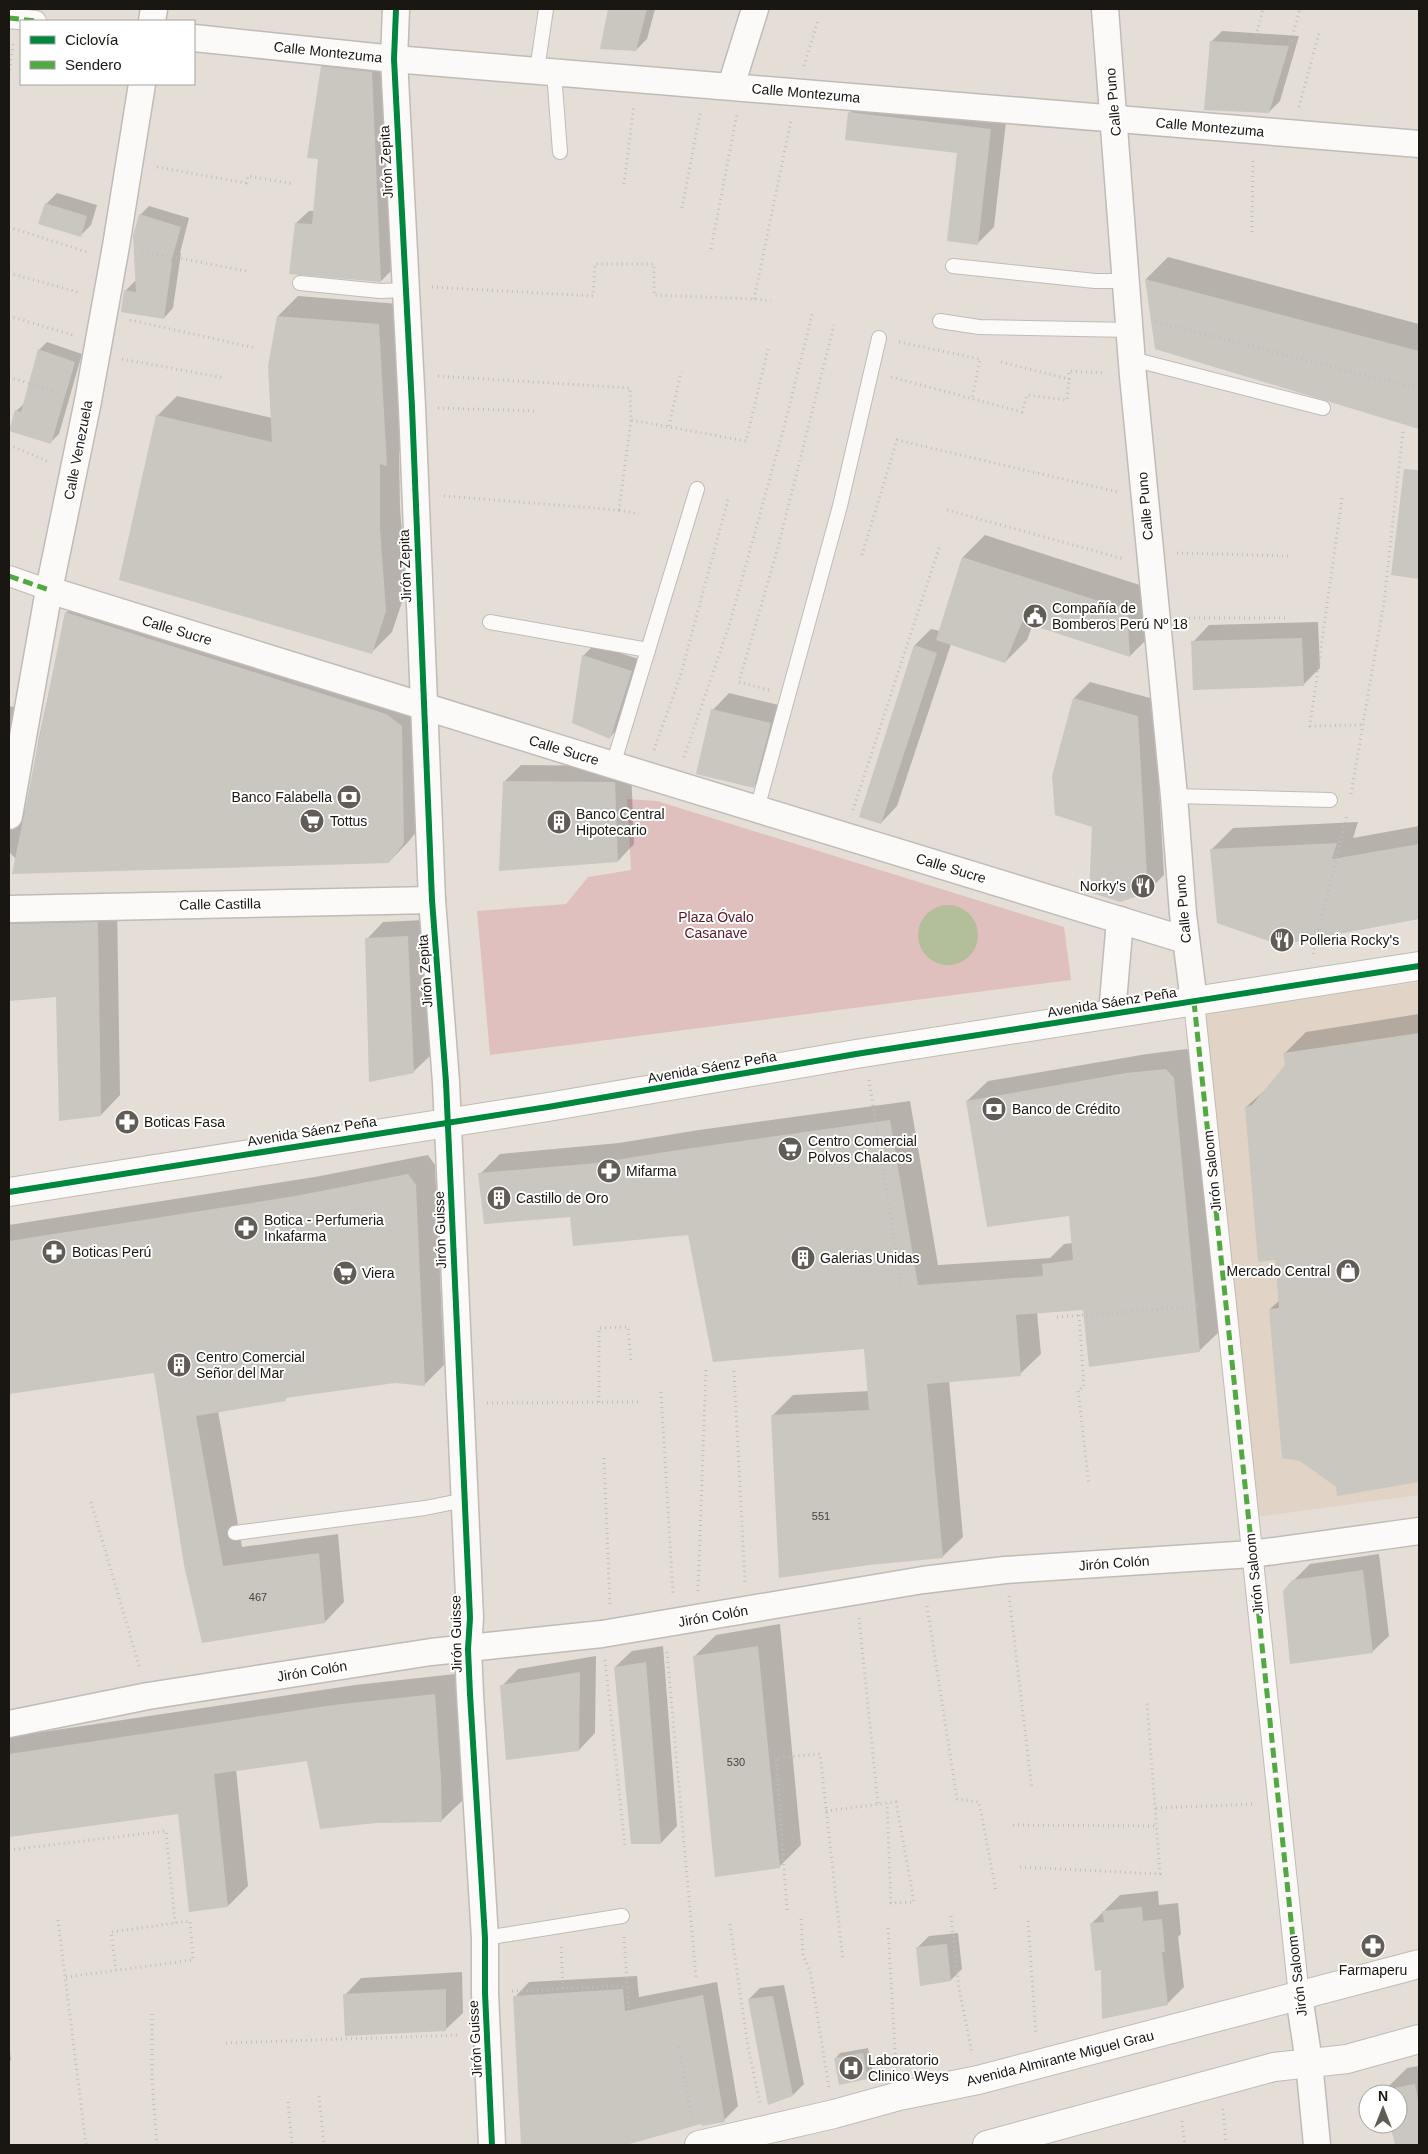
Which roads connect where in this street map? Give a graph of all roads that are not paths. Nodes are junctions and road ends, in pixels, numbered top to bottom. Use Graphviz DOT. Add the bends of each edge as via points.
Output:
graph roads {
  1 [pos="396,9"];
  2 [pos="546,9"];
  3 [pos="755,9"];
  4 [pos="1105,9"];
  5 [pos="195,38"];
  6 [pos="394,59"];
  7 [pos="546,71"];
  8 [pos="142,85"];
  9 [pos="735,87"];
  10 [pos="1114,120"];
  11 [pos="1419,144"];
  12 [pos="560,152"];
  13 [pos="953,266"];
  14 [pos="1125,281"];
  15 [pos="300,283"];
  16 [pos="405,288"];
  17 [pos="940,321"];
  18 [pos="1128,322"];
  19 [pos="879,338"];
  20 [pos="1132,367"];
  21 [pos="1323,408"];
  22 [pos="696,489"];
  23 [pos="9,576"];
  24 [pos="49,590"];
  25 [pos="490,622"];
  26 [pos="648,650"];
  27 [pos="423,707"];
  28 [pos="613,765"];
  29 [pos="1174,796"];
  30 [pos="1330,800"];
  31 [pos="757,809"];
  32 [pos="9,816"];
  33 [pos="432,900"];
  34 [pos="9,909"];
  35 [pos="1120,920"];
  36 [pos="1185,940"];
  37 [pos="1419,966"];
  38 [pos="1194,1002"];
  39 [pos="1112,1014"];
  40 [pos="448,1123"];
  41 [pos="9,1192"];
  42 [pos="464,1500"];
  43 [pos="1419,1531"];
  44 [pos="235,1533"];
  45 [pos="1252,1554"];
  46 [pos="468,1649"];
  47 [pos="9,1724"];
  48 [pos="622,1916"];
  49 [pos="486,1938"];
  50 [pos="1419,1964"];
  51 [pos="1298,1996"];
  52 [pos="1419,2039"];
  53 [pos="1309,2062"];
  54 [pos="696,2136"];
  55 [pos="492,2145"];
  56 [pos="987,2145"];
  57 [pos="1317,2145"];
  1 -- 6 [label="street, Jirón Zepita"];
  2 -- 7 [label="lane"];
  3 -- 9 [label="street"];
  4 -- 10 [label="street, Calle Puno"];
  5 -- 6 [label="street, Calle Montezuma"];
  6 -- 7 [label="street, Calle Montezuma"];
  6 -- 16 [label="street, Jirón Zepita"];
  7 -- 9 [label="street, Calle Montezuma"];
  7 -- 12 [label="lane"];
  8 -- 24 [label="street, Calle Venezuela" via="88,401"];
  9 -- 10 [label="street, Calle Montezuma"];
  10 -- 11 [label="street, Calle Montezuma"];
  10 -- 14 [label="street, Calle Puno"];
  13 -- 14 [label="lane" via="1095,281"];
  14 -- 18 [label="street, Calle Puno"];
  15 -- 16 [label="lane" via="380,290"];
  16 -- 27 [label="street, Jirón Zepita"];
  17 -- 18 [label="lane" via="979,327"];
  18 -- 20 [label="street, Calle Puno"];
  19 -- 31 [label="lane" via="840,506"];
  20 -- 21 [label="lane"];
  20 -- 29 [label="street, Calle Puno"];
  22 -- 26 [label="lane"];
  23 -- 24 [label="street, Calle Sucre"];
  24 -- 27 [label="street, Calle Sucre"];
  24 -- 32 [label="street, Calle Venezuela"];
  25 -- 26 [label="lane"];
  26 -- 28 [label="lane"];
  27 -- 28 [label="street, Calle Sucre"];
  27 -- 33 [label="street, Jirón Zepita"];
  28 -- 31 [label="street, Calle Sucre"];
  29 -- 30 [label="lane"];
  29 -- 36 [label="street, Calle Puno"];
  31 -- 35 [label="street, Calle Sucre"];
  33 -- 34 [label="street, Calle Castilla"];
  33 -- 40 [label="street, Jirón Zepita"];
  35 -- 36 [label="street, Calle Sucre"];
  35 -- 39 [label="street"];
  36 -- 38 [label="street, Calle Puno"];
  37 -- 38 [label="street, Avenida Sáenz Peña"];
  38 -- 39 [label="street, Avenida Sáenz Peña"];
  38 -- 45 [label="street, Jirón Saloom"];
  39 -- 40 [label="street, Avenida Sáenz Peña"];
  40 -- 41 [label="street, Avenida Sáenz Peña"];
  40 -- 42 [label="street, Jirón Guisse"];
  42 -- 44 [label="lane"];
  42 -- 46 [label="street, Jirón Guisse" via="470,1618"];
  43 -- 45 [label="street, Jirón Colón"];
  45 -- 46 [label="street, Jirón Colón" via="1006,1570 922,1580 607,1634"];
  45 -- 51 [label="street, Jirón Saloom"];
  46 -- 47 [label="street, Jirón Colón" via="148,1696"];
  46 -- 49 [label="street, Jirón Guisse"];
  48 -- 49 [label="lane"];
  49 -- 55 [label="street, Jirón Guisse"];
  50 -- 51 [label="street, Avenida Almirante Miguel Grau"];
  51 -- 53 [label="street, Jirón Saloom"];
  51 -- 54 [label="street, Avenida Almirante Miguel Grau" via="978,2080 899,2096 766,2130"];
  52 -- 53 [label="street" via="1347,2059"];
  53 -- 56 [label="street" via="1274,2067"];
  53 -- 57 [label="street, Jirón Saloom"];
}
